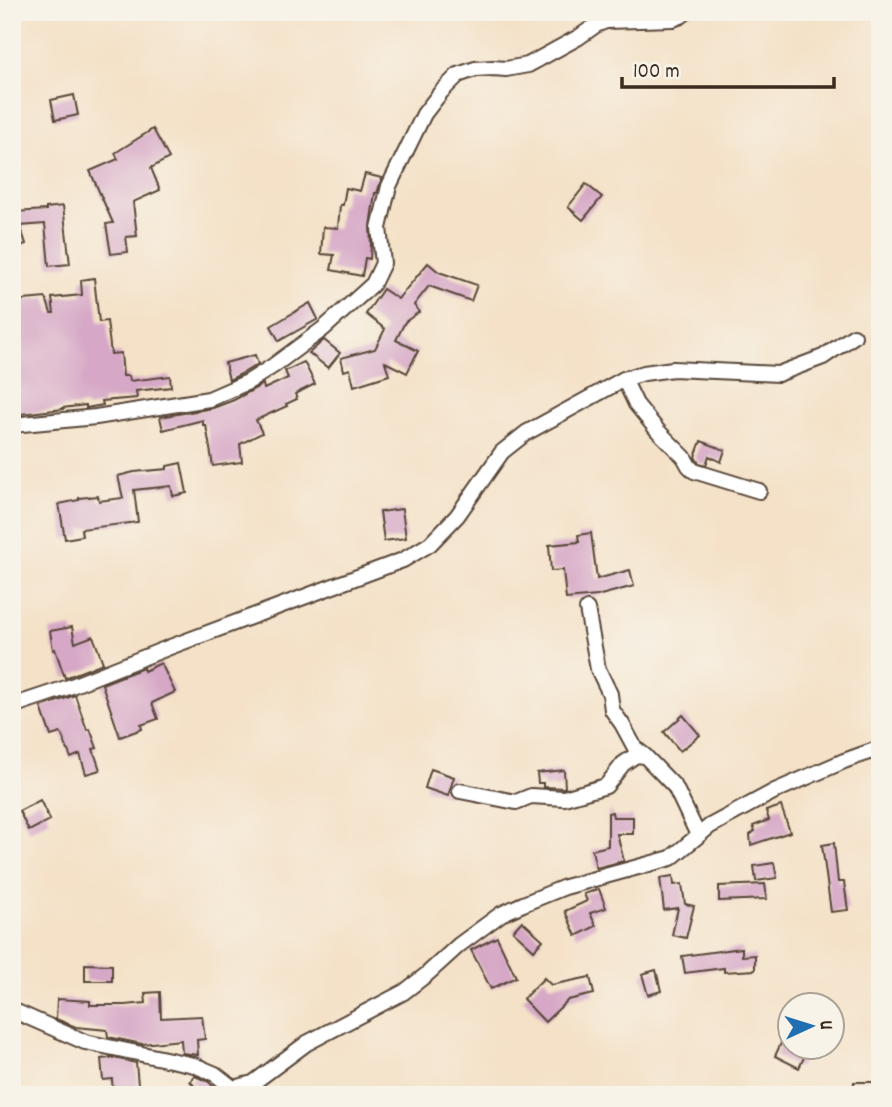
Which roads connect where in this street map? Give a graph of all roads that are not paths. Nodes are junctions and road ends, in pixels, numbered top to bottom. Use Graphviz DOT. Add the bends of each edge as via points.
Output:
graph roads {
  1 [pos="686,12"];
  2 [pos="854,336"];
  3 [pos="624,379"];
  4 [pos="12,425"];
  5 [pos="759,491"];
  6 [pos="587,610"];
  7 [pos="12,706"];
  8 [pos="880,748"];
  9 [pos="645,756"];
  10 [pos="460,791"];
  11 [pos="698,835"];
  12 [pos="12,1010"];
  1 -- 4 [label="street" via="664,20 606,21 528,65 475,69 458,75 424,114 390,186 379,228 383,263 373,284 323,329 248,382 209,399 174,406"];
  2 -- 3 [label="street" via="823,357 778,374 673,369"];
  3 -- 5 [label="street" via="636,404 694,471"];
  3 -- 7 [label="street" via="526,433 502,452 457,516 430,544 403,560"];
  6 -- 9 [label="street" via="598,669 612,710"];
  8 -- 11 [label="street" via="775,791"];
  9 -- 10 [label="street" via="636,755 623,764 606,786 571,797 531,796 516,802"];
  9 -- 11 [label="street" via="675,787"];
  11 -- 12 [label="street" via="671,858 565,887 501,914 404,992 307,1043 241,1087 233,1088 194,1065 85,1042"];
}
